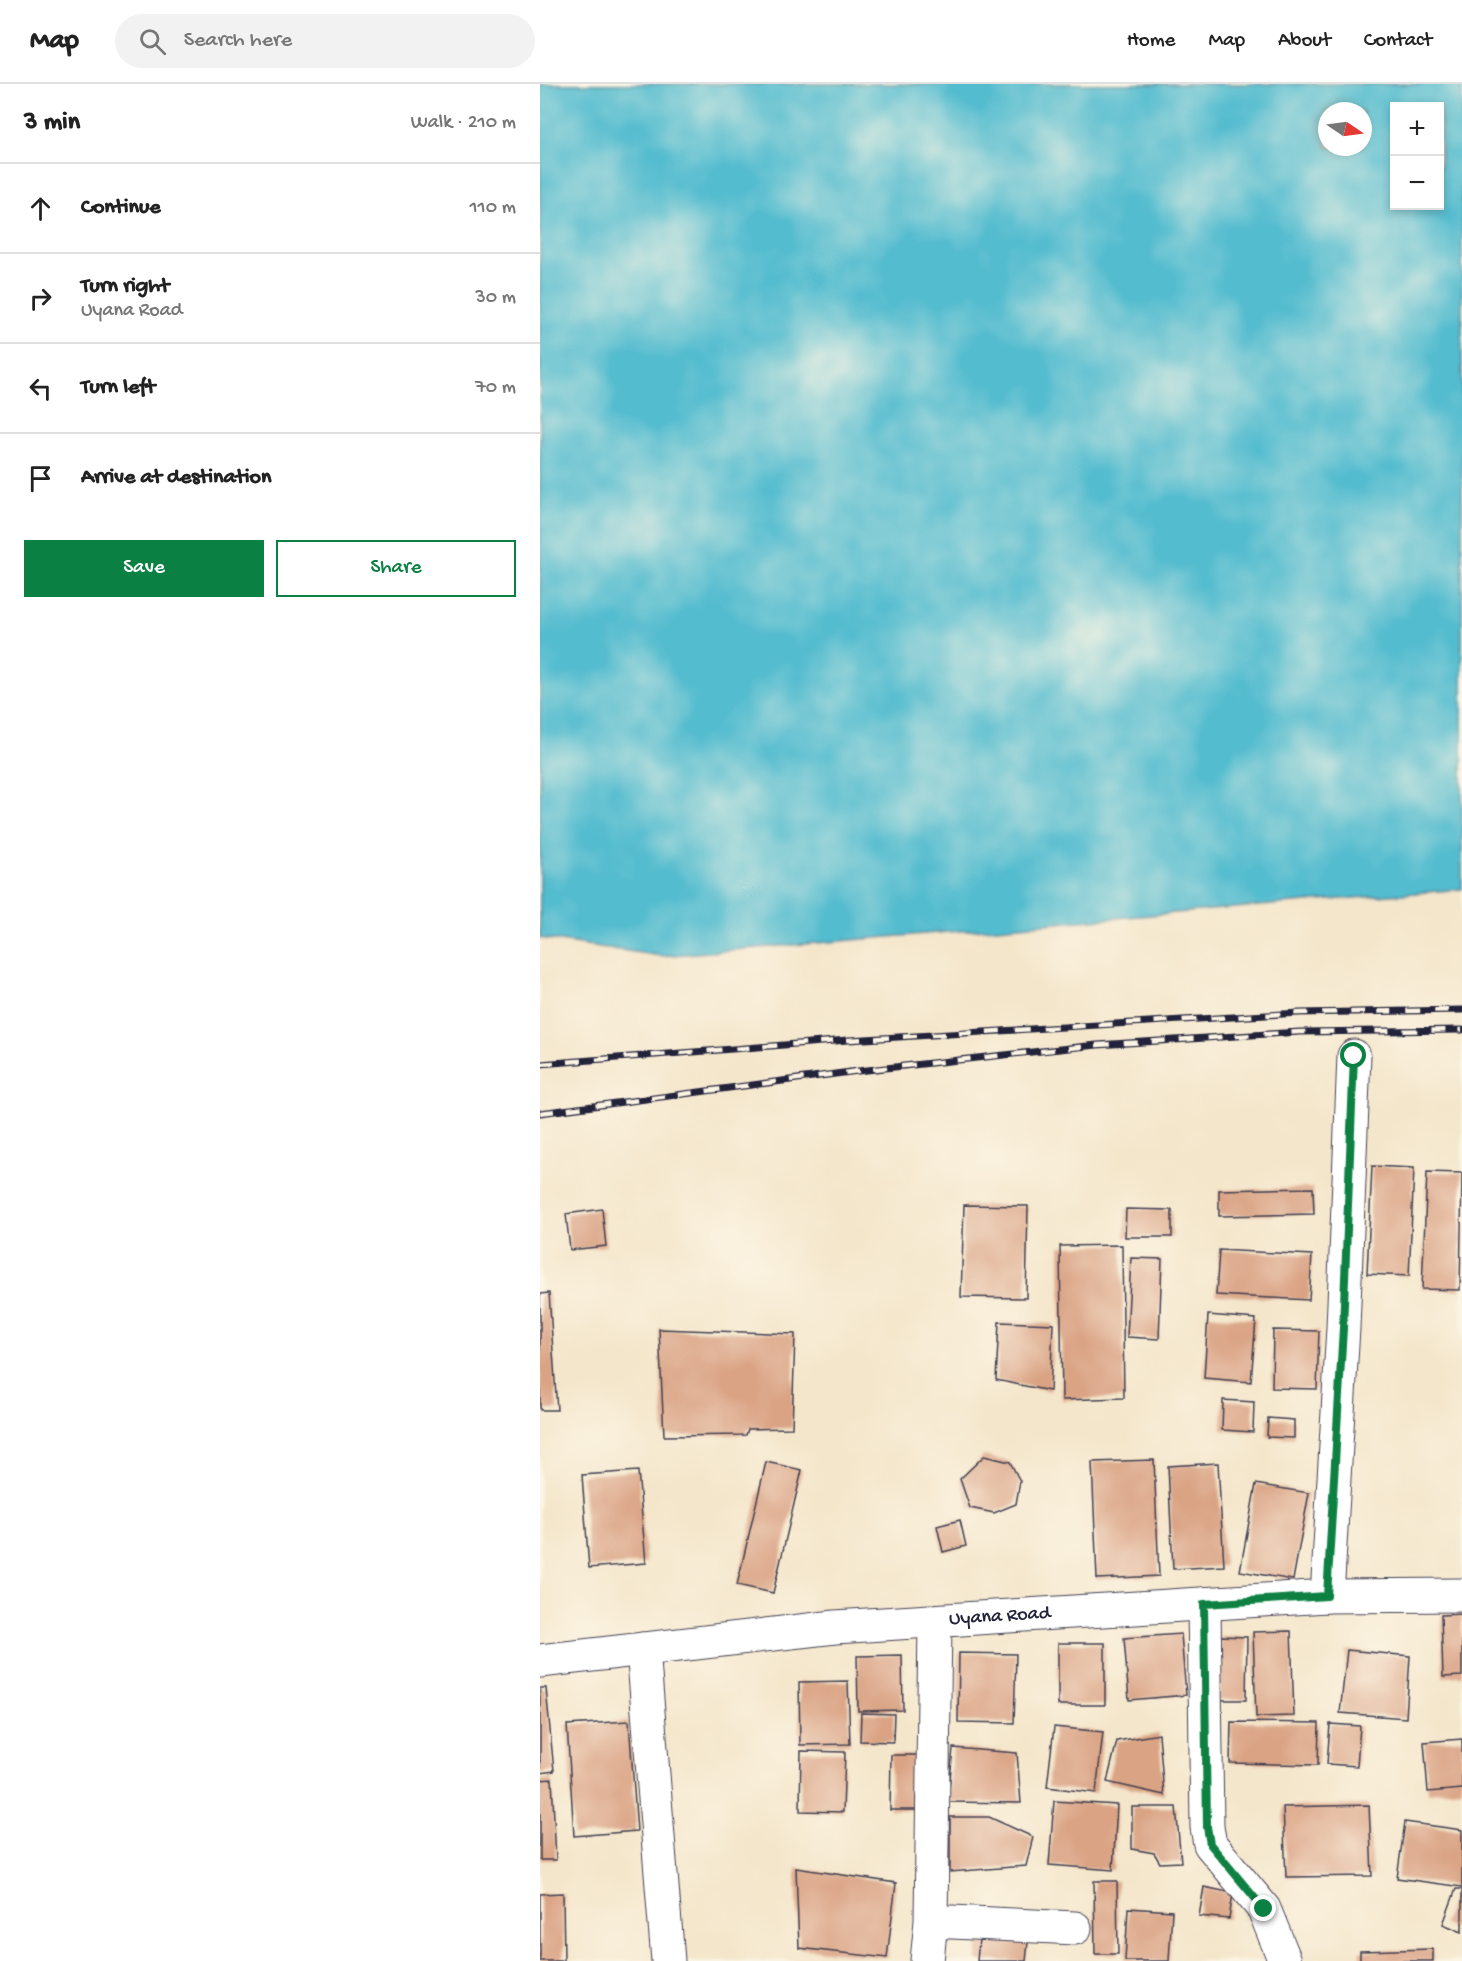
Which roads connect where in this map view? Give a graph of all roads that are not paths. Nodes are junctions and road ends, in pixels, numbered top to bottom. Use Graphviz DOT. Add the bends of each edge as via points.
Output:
graph roads {
  1 [pos="1354,1056"];
  2 [pos="1462,1595"];
  3 [pos="1327,1596"];
  4 [pos="1204,1604"];
  5 [pos="935,1622"];
  6 [pos="643,1649"];
  7 [pos="540,1661"];
  8 [pos="930,1921"];
  9 [pos="1075,1928"];
  10 [pos="668,1961"];
  11 [pos="927,1961"];
  12 [pos="1285,1961"];
  1 -- 3 [label="street"];
  2 -- 3 [label="street, Uyana Road"];
  3 -- 4 [label="street, Uyana Road"];
  4 -- 5 [label="street, Uyana Road"];
  4 -- 12 [label="street" via="1210,1844 1264,1909"];
  5 -- 6 [label="street, Uyana Road" via="835,1627"];
  5 -- 8 [label="street"];
  6 -- 7 [label="street, Uyana Road"];
  6 -- 10 [label="street"];
  8 -- 9 [label="street"];
  8 -- 11 [label="street"];
}
